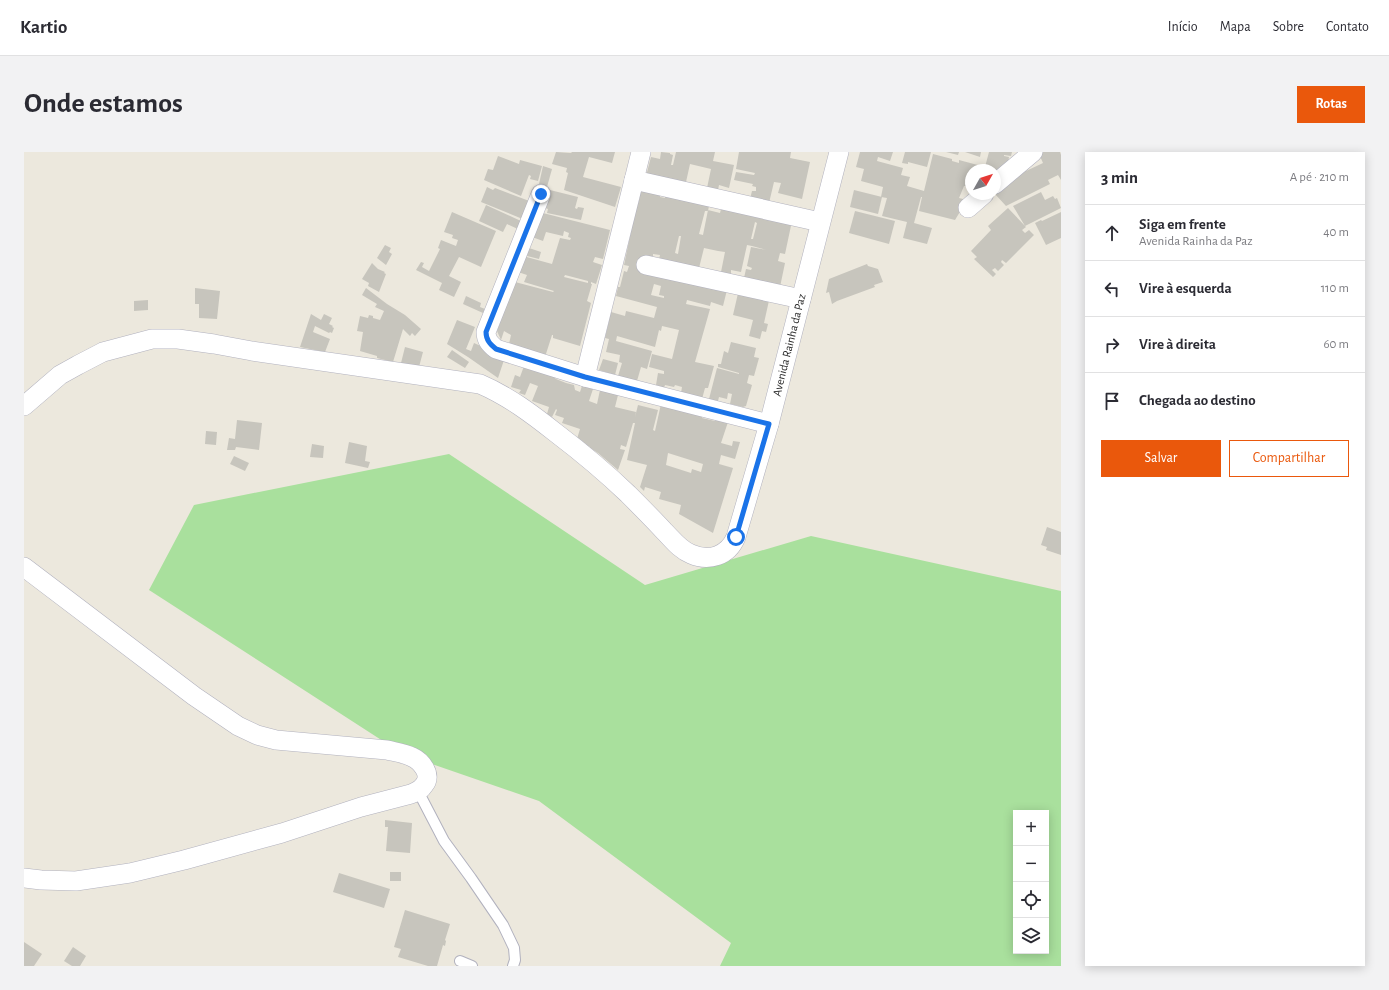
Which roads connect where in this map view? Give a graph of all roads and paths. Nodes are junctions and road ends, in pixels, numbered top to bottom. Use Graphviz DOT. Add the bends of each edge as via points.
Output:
graph roads {
  1 [pos="641,152"];
  2 [pos="839,152"];
  3 [pos="1033,152"];
  4 [pos="1001,179"];
  5 [pos="634,180"];
  6 [pos="541,194"];
  7 [pos="977,200"];
  8 [pos="968,208"];
  9 [pos="820,222"];
  10 [pos="646,265"];
  11 [pos="801,298"];
  12 [pos="585,377"];
  13 [pos="24,406"];
  14 [pos="769,424"];
  15 [pos="24,567"];
  16 [pos="418,790"];
  17 [pos="24,878"];
  18 [pos="460,960"];
  19 [pos="472,966"];
  20 [pos="513,966"];
  1 -- 5 [label="street"];
  2 -- 9 [label="street, Avenida Rainha da Paz"];
  3 -- 4 [label="street"];
  5 -- 9 [label="street"];
  5 -- 12 [label="street"];
  6 -- 12 [label="street" via="486,337 496,349"];
  7 -- 8 [label="street"];
  9 -- 11 [label="street, Avenida Rainha da Paz"];
  10 -- 11 [label="street"];
  11 -- 14 [label="street, Avenida Rainha da Paz"];
  12 -- 14 [label="street"];
  13 -- 14 [label="street, Avenida Rainha da Paz" via="60,375 78,364 103,352 152,339 178,339 480,384 524,408 584,454 679,546 700,558 719,556 731,546 736,537"];
  15 -- 16 [label="street" via="194,696 238,726 276,740 387,750 410,756 422,764 426,773 425,785"];
  16 -- 17 [label="street" via="282,833 130,873 76,880"];
  16 -- 20 [label="lane" via="444,841 502,925 514,948"];
  18 -- 19 [label="lane"];
}
